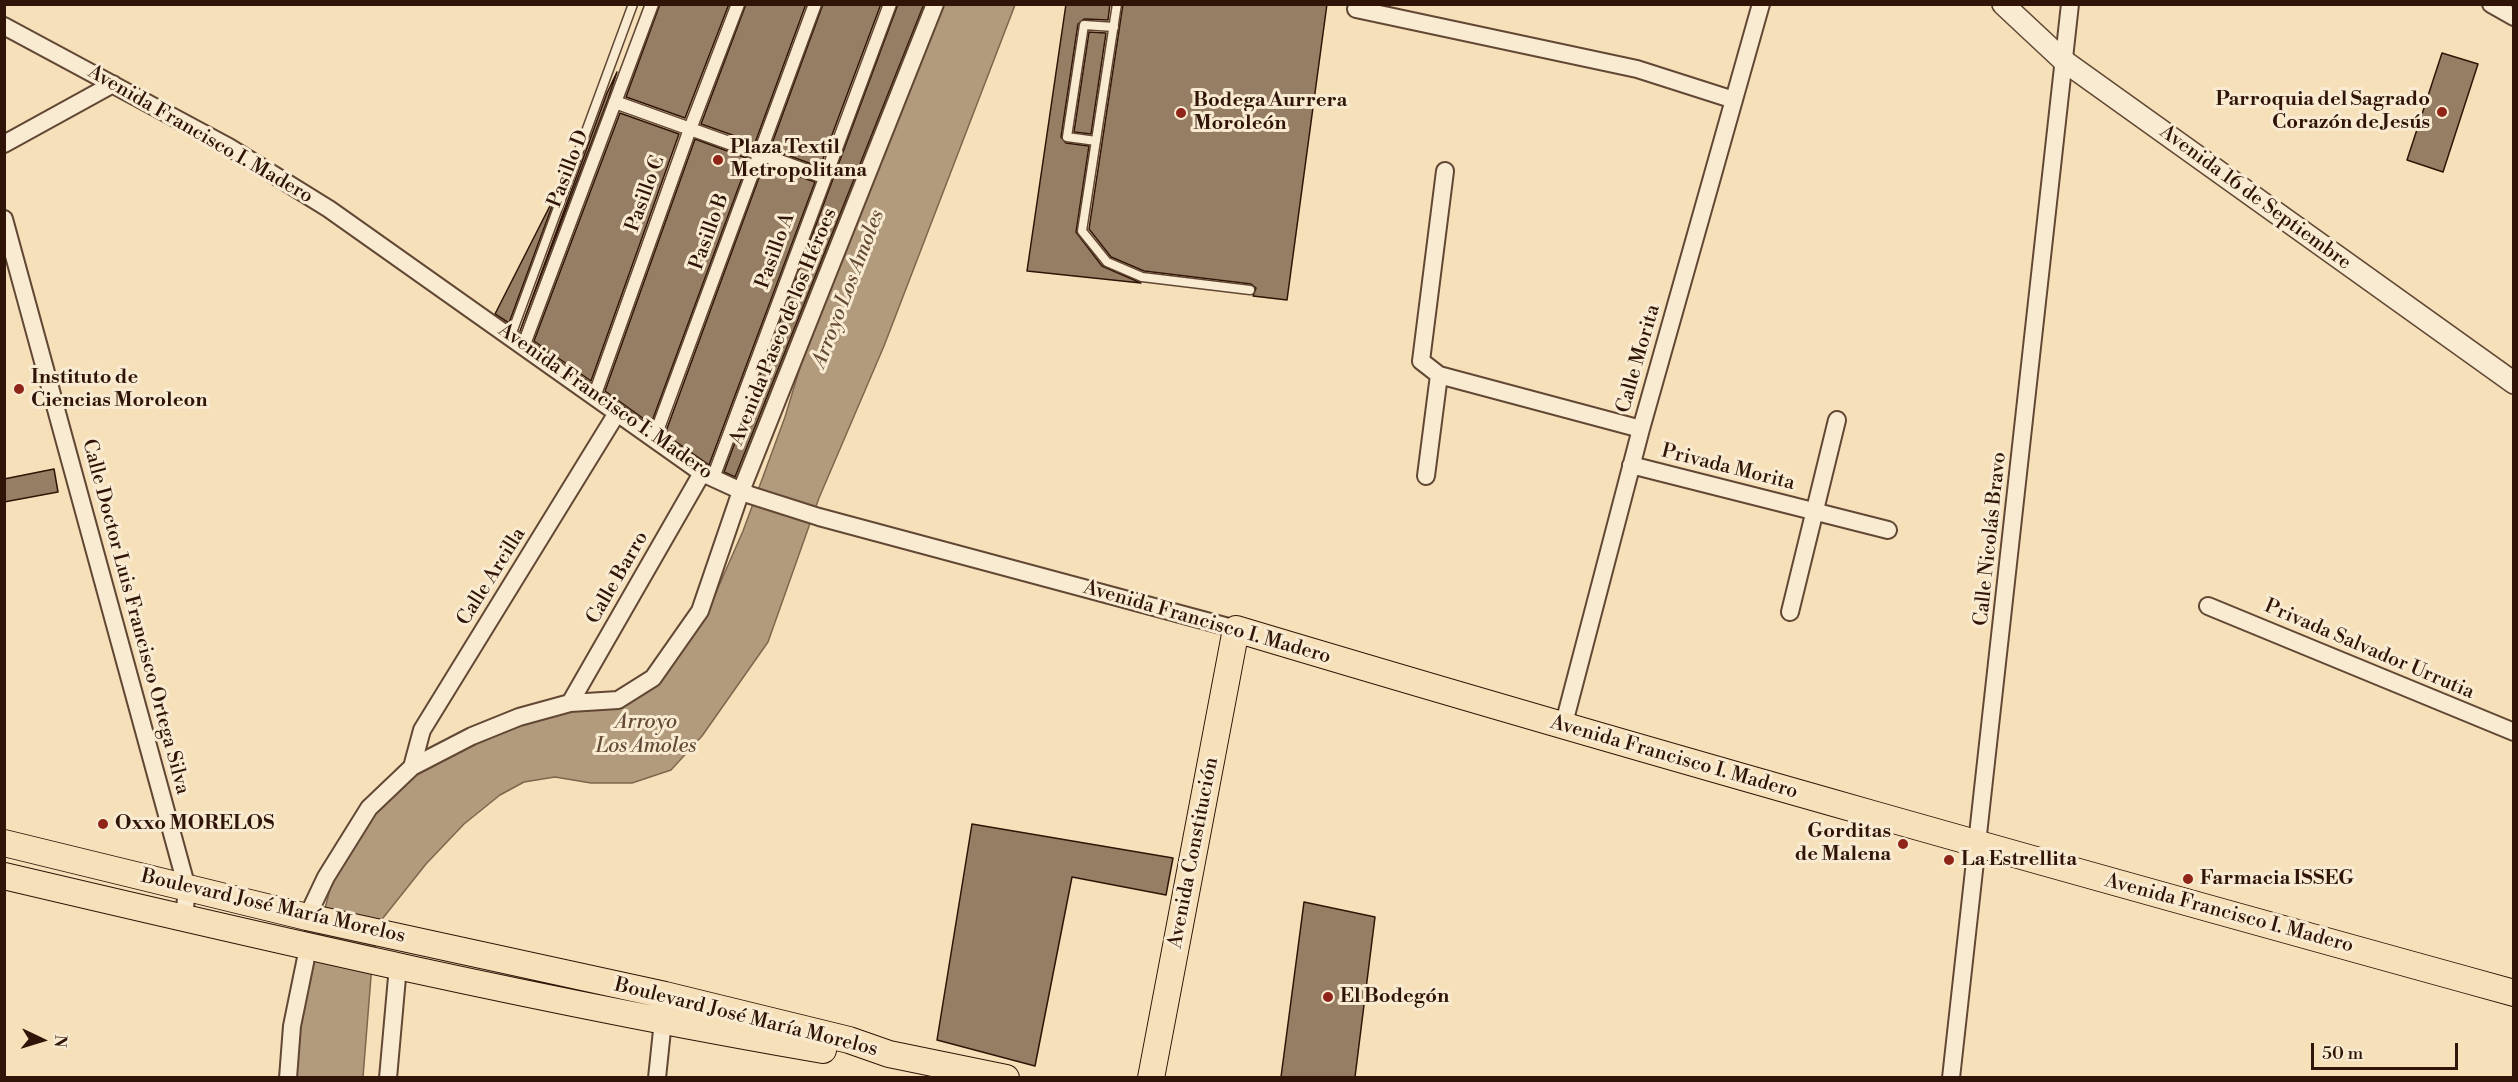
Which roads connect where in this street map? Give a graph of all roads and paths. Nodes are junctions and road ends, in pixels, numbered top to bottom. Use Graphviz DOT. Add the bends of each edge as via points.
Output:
graph roads {
  1 [pos="633,4"];
  2 [pos="652,4"];
  3 [pos="738,4"];
  4 [pos="815,4"];
  5 [pos="890,4"];
  6 [pos="935,4"];
  7 [pos="1117,4"];
  8 [pos="1761,4"];
  9 [pos="2004,4"];
  10 [pos="2070,4"];
  11 [pos="2491,4"];
  12 [pos="1356,9"];
  13 [pos="2514,17"];
  14 [pos="4,26"];
  15 [pos="1114,27"];
  16 [pos="2064,61"];
  17 [pos="113,84"];
  18 [pos="1734,100"];
  19 [pos="615,102"];
  20 [pos="690,129"];
  21 [pos="1096,141"];
  22 [pos="4,144"];
  23 [pos="761,153"];
  24 [pos="1445,171"];
  25 [pos="824,177"];
  26 [pos="4,219"];
  27 [pos="1250,290"];
  28 [pos="517,342"];
  29 [pos="1439,375"];
  30 [pos="2514,383"];
  31 [pos="594,397"];
  32 [pos="616,413"];
  33 [pos="1837,420"];
  34 [pos="1641,429"];
  35 [pos="654,439"];
  36 [pos="1631,465"];
  37 [pos="708,476"];
  38 [pos="1426,476"];
  39 [pos="746,493"];
  40 [pos="1815,513"];
  41 [pos="1888,530"];
  42 [pos="2208,606"];
  43 [pos="1790,612"];
  44 [pos="1236,629"];
  45 [pos="570,703"];
  46 [pos="1563,727"];
  47 [pos="2514,732"];
  48 [pos="412,767"];
  49 [pos="4,843"];
  50 [pos="1978,845"];
  51 [pos="4,876"];
  52 [pos="187,888"];
  53 [pos="184,918"];
  54 [pos="314,919"];
  55 [pos="311,948"];
  56 [pos="390,964"];
  57 [pos="2514,993"];
  58 [pos="665,995"];
  59 [pos="663,1022"];
  60 [pos="889,1054"];
  61 [pos="288,1077"];
  62 [pos="388,1077"];
  63 [pos="657,1077"];
  64 [pos="1003,1077"];
  65 [pos="1151,1077"];
  66 [pos="1951,1077"];
  1 -- 28 [label="lane"];
  2 -- 19 [label="street, Pasillo D"];
  3 -- 20 [label="street, Pasillo C"];
  4 -- 23 [label="street, Pasillo B"];
  5 -- 25 [label="street, Pasillo A"];
  6 -- 39 [label="street, Avenida Paseo de los Héroes"];
  7 -- 15 [label="lane"];
  8 -- 18 [label="street, Calle Morita"];
  9 -- 16 [label="street, Avenida 16 de Septiembre"];
  10 -- 16 [label="street, Calle Nicolás Bravo"];
  11 -- 13 [label="street"];
  12 -- 18 [label="street" via="1636,69"];
  14 -- 17 [label="street, Avenida Francisco I. Madero"];
  15 -- 21 [label="lane"];
  15 -- 21 [label="lane" via="1084,25 1067,137"];
  16 -- 30 [label="street, Avenida 16 de Septiembre"];
  16 -- 50 [label="street, Calle Nicolás Bravo"];
  17 -- 22 [label="street"];
  17 -- 28 [label="street, Avenida Francisco I. Madero" via="229,147 329,209"];
  18 -- 34 [label="street, Calle Morita"];
  19 -- 20 [label="street"];
  19 -- 28 [label="street, Pasillo D"];
  20 -- 23 [label="street"];
  20 -- 31 [label="street, Pasillo C"];
  21 -- 27 [label="lane" via="1082,231 1107,262 1142,277"];
  23 -- 25 [label="street"];
  23 -- 35 [label="street, Pasillo B"];
  24 -- 29 [label="street" via="1421,361"];
  25 -- 37 [label="street, Pasillo A"];
  26 -- 52 [label="street, Calle Doctor Luis Francisco Ortega Silva"];
  28 -- 31 [label="street, Avenida Francisco I. Madero"];
  29 -- 34 [label="street"];
  29 -- 38 [label="street"];
  31 -- 32 [label="street, Avenida Francisco I. Madero"];
  32 -- 35 [label="street, Avenida Francisco I. Madero"];
  32 -- 48 [label="street, Calle Arcilla" via="422,730"];
  33 -- 40 [label="street, Privada Morita"];
  34 -- 36 [label="street, Calle Morita"];
  35 -- 37 [label="street, Avenida Francisco I. Madero"];
  36 -- 40 [label="street, Privada Morita"];
  36 -- 46 [label="street, Calle Morita"];
  37 -- 39 [label="street, Avenida Francisco I. Madero"];
  37 -- 45 [label="street, Calle Barro"];
  39 -- 44 [label="street, Avenida Francisco I. Madero" via="819,517"];
  39 -- 45 [label="street, Avenida Paseo de los Héroes" via="700,611 653,678 618,700"];
  40 -- 41 [label="street, Privada Morita"];
  40 -- 43 [label="street, Privada Morita"];
  42 -- 47 [label="street, Privada Salvador Urrutia"];
  44 -- 46 [label="main road, Avenida Francisco I. Madero"];
  44 -- 65 [label="main road, Avenida Constitución"];
  45 -- 48 [label="street, Avenida Paseo de los Héroes" via="519,717 472,736"];
  46 -- 50 [label="main road, Avenida Francisco I. Madero"];
  48 -- 54 [label="street, Avenida Paseo de los Héroes" via="369,808 326,877"];
  49 -- 52 [label="main road, Boulevard José María Morelos"];
  50 -- 57 [label="main road, Avenida Francisco I. Madero"];
  50 -- 66 [label="street, Calle Nicolás Bravo"];
  51 -- 53 [label="main road, Boulevard José María Morelos"];
  52 -- 53 [label="street"];
  52 -- 54 [label="main road, Boulevard José María Morelos"];
  53 -- 55 [label="main road, Boulevard José María Morelos"];
  54 -- 58 [label="main road, Boulevard José María Morelos"];
  55 -- 56 [label="main road, Boulevard José María Morelos"];
  55 -- 61 [label="street" via="292,1026"];
  56 -- 59 [label="main road, Boulevard José María Morelos"];
  56 -- 62 [label="street"];
  58 -- 59 [label="street"];
  58 -- 60 [label="main road, Boulevard José María Morelos" via="849,1040"];
  59 -- 60 [label="main road, Boulevard José María Morelos" via="850,1054"];
  59 -- 63 [label="street"];
  60 -- 64 [label="main road"];
}
